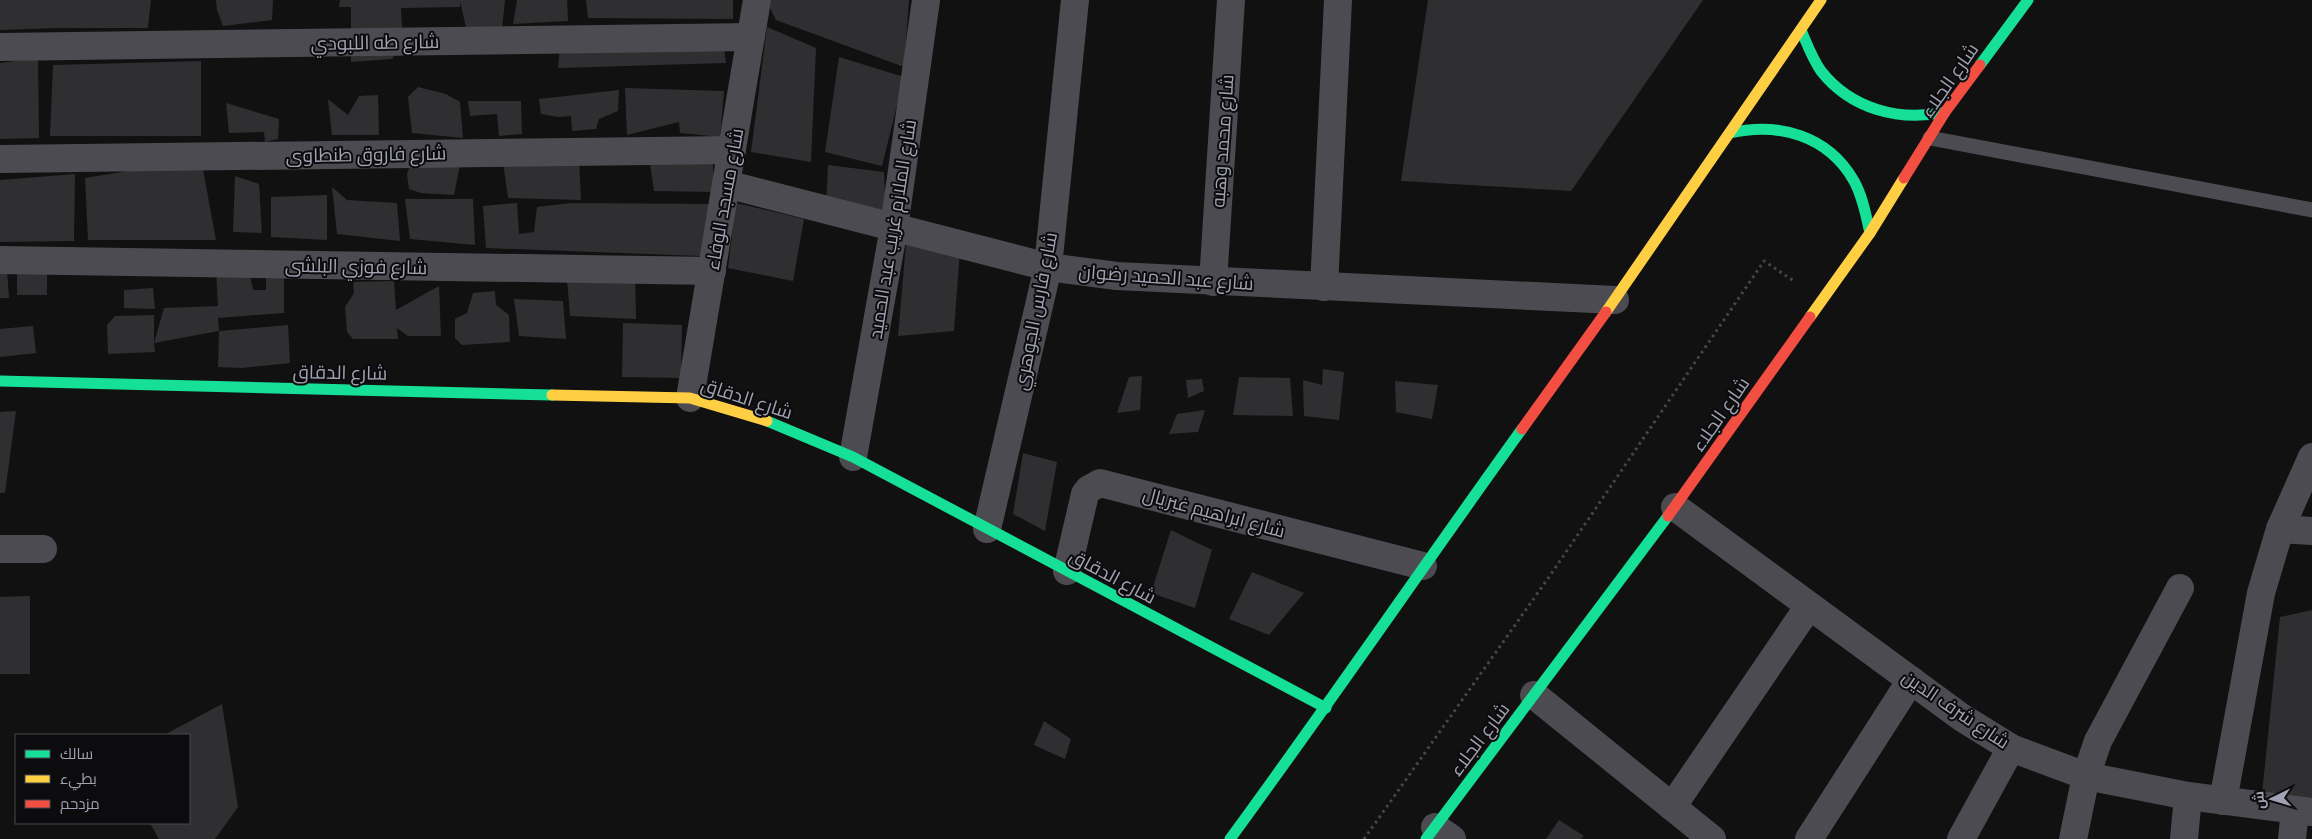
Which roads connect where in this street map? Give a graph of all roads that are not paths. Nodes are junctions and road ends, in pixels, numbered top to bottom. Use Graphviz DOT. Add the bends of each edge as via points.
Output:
graph roads {
  1 [pos="757,0"];
  2 [pos="926,0"];
  3 [pos="1075,0"];
  4 [pos="1231,0"];
  5 [pos="1338,0"];
  6 [pos="1821,0"];
  7 [pos="2028,0"];
  8 [pos="1801,30"];
  9 [pos="751,37"];
  10 [pos="0,48"];
  11 [pos="1946,112"];
  12 [pos="1730,133"];
  13 [pos="1930,138"];
  14 [pos="732,150"];
  15 [pos="0,159"];
  16 [pos="726,184"];
  17 [pos="2312,210"];
  18 [pos="894,227"];
  19 [pos="1870,233"];
  20 [pos="0,260"];
  21 [pos="1048,266"];
  22 [pos="712,271"];
  23 [pos="1213,282"];
  24 [pos="1324,287"];
  25 [pos="1615,300"];
  26 [pos="0,381"];
  27 [pos="690,398"];
  28 [pos="853,456"];
  29 [pos="2312,457"];
  30 [pos="1675,507"];
  31 [pos="987,529"];
  32 [pos="2280,529"];
  33 [pos="2312,531"];
  34 [pos="0,548"];
  35 [pos="43,549"];
  36 [pos="1423,566"];
  37 [pos="1067,571"];
  38 [pos="2180,588"];
  39 [pos="1809,606"];
  40 [pos="1910,680"];
  41 [pos="1534,694"];
  42 [pos="1326,708"];
  43 [pos="2011,748"];
  44 [pos="2086,776"];
  45 [pos="2188,796"];
  46 [pos="2223,801"];
  47 [pos="1672,806"];
  48 [pos="2304,811"];
  49 [pos="1438,835"];
  50 [pos="1230,839"];
  51 [pos="1712,839"];
  52 [pos="1809,839"];
  53 [pos="1961,839"];
  54 [pos="2073,839"];
  55 [pos="2184,839"];
  56 [pos="2292,839"];
  1 -- 9 [label="street, شارع مسجد الوفاء"];
  2 -- 18 [label="street, شارع الملازم غريب عبد الحميد"];
  3 -- 21 [label="street, شارع فارس الجوهري"];
  4 -- 23 [label="street, شارع محمد وهبه"];
  5 -- 24 [label="street"];
  6 -- 8 [label="main road"];
  7 -- 11 [label="main road, شارع الجلاء"];
  8 -- 11 [label="main road" via="1813,58 1827,77 1856,101 1884,113 1915,116"];
  8 -- 12 [label="main road"];
  9 -- 10 [label="street, شارع طه اللبودي"];
  9 -- 14 [label="street, شارع مسجد الوفاء"];
  11 -- 13 [label="main road, شارع الجلاء"];
  12 -- 19 [label="main road" via="1758,128 1786,131 1812,141 1835,158 1853,180 1864,205"];
  12 -- 25 [label="main road"];
  13 -- 17 [label="lane"];
  13 -- 19 [label="main road, شارع الجلاء"];
  14 -- 15 [label="street, شارع فاروق طنطاوى"];
  14 -- 16 [label="street, شارع مسجد الوفاء"];
  16 -- 18 [label="street, شارع عبد الحميد رضوان"];
  16 -- 22 [label="street, شارع مسجد الوفاء"];
  18 -- 21 [label="street, شارع عبد الحميد رضوان"];
  18 -- 28 [label="street, شارع الملازم غريب عبد الحميد"];
  19 -- 30 [label="main road, شارع الجلاء"];
  20 -- 22 [label="street, شارع فوزي البلشى"];
  21 -- 23 [label="street, شارع عبد الحميد رضوان" via="1116,276"];
  21 -- 31 [label="street, شارع فارس الجوهري"];
  22 -- 27 [label="street, شارع مسجد الوفاء"];
  23 -- 24 [label="street, شارع عبد الحميد رضوان"];
  24 -- 25 [label="street, شارع عبد الحميد رضوان"];
  25 -- 36 [label="main road"];
  26 -- 27 [label="main road, شارع الدقاق"];
  27 -- 28 [label="main road, شارع الدقاق" via="763,419"];
  28 -- 31 [label="main road, شارع الدقاق"];
  29 -- 32 [label="street"];
  30 -- 39 [label="street, شارع شرف الدين"];
  30 -- 41 [label="main road, شارع الجلاء"];
  31 -- 37 [label="main road, شارع الدقاق"];
  32 -- 33 [label="street"];
  32 -- 46 [label="street" via="2261,593"];
  34 -- 35 [label="street"];
  36 -- 37 [label="street, شارع ابراهيم غبريال" via="1100,483 1085,494"];
  36 -- 42 [label="main road"];
  37 -- 42 [label="main road, شارع الدقاق"];
  38 -- 44 [label="street" via="2098,741"];
  39 -- 40 [label="street, شارع شرف الدين"];
  39 -- 47 [label="street"];
  40 -- 43 [label="street, شارع شرف الدين"];
  40 -- 52 [label="street"];
  41 -- 47 [label="street"];
  41 -- 49 [label="main road, شارع الجلاء"];
  42 -- 50 [label="main road"];
  43 -- 44 [label="street, شارع شرف الدين"];
  43 -- 53 [label="street"];
  44 -- 45 [label="street, شارع شرف الدين"];
  44 -- 54 [label="street"];
  45 -- 46 [label="street, شارع شرف الدين"];
  45 -- 55 [label="street"];
  46 -- 48 [label="street, شارع شرف الدين"];
  47 -- 51 [label="street"];
  48 -- 56 [label="street"];
}
